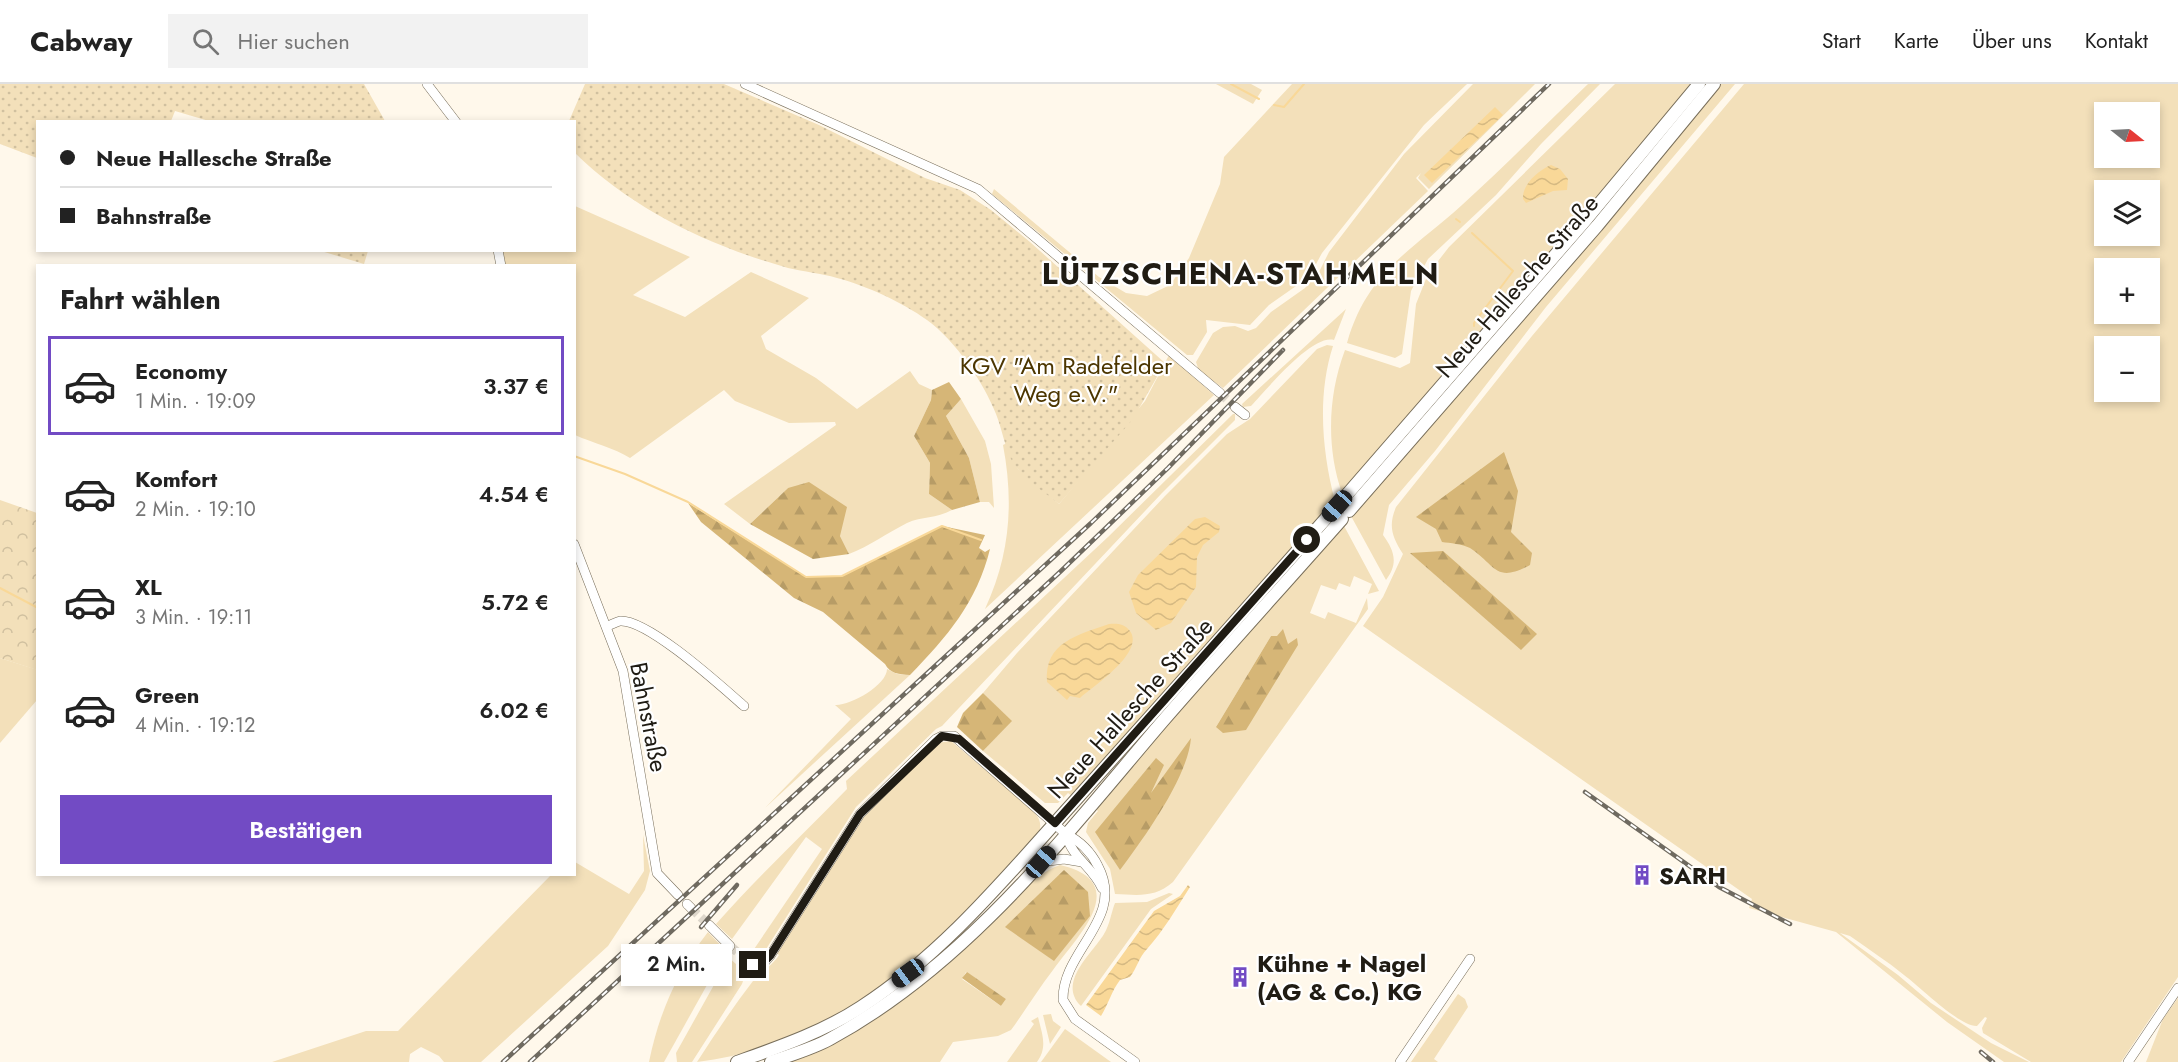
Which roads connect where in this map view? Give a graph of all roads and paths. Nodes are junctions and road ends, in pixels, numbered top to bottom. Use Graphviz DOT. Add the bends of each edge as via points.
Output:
graph roads {
  1 [pos="427,84"];
  2 [pos="745,84"];
  3 [pos="1699,84"];
  4 [pos="1714,84"];
  5 [pos="454,120"];
  6 [pos="1220,393"];
  7 [pos="1235,407"];
  8 [pos="1245,415"];
  9 [pos="1343,509"];
  10 [pos="576,549"];
  11 [pos="585,573"];
  12 [pos="576,576"];
  13 [pos="607,626"];
  14 [pos="744,706"];
  15 [pos="1055,823"];
  16 [pos="1066,834"];
  17 [pos="1041,862"];
  18 [pos="1082,862"];
  19 [pos="678,895"];
  20 [pos="1105,896"];
  21 [pos="709,924"];
  22 [pos="730,946"];
  23 [pos="1470,959"];
  24 [pos="753,965"];
  25 [pos="2178,988"];
  26 [pos="737,1062"];
  27 [pos="771,1062"];
  28 [pos="1135,1062"];
  29 [pos="1400,1062"];
  30 [pos="2128,1062"];
  1 -- 5 [label="street"];
  2 -- 6 [label="street" via="978,189"];
  3 -- 9 [label="main road, Neue Hallesche Straße"];
  4 -- 9 [label="main road, Neue Hallesche Straße" via="1597,226"];
  7 -- 8 [label="street"];
  9 -- 15 [label="main road, Neue Hallesche Straße"];
  9 -- 16 [label="main road, Neue Hallesche Straße"];
  10 -- 11 [label="street, Bahnstraße"];
  11 -- 12 [label="street"];
  11 -- 13 [label="street, Bahnstraße"];
  13 -- 14 [label="street" via="620,621 644,628"];
  13 -- 19 [label="street, Bahnstraße" via="628,689 657,873"];
  15 -- 16 [label="street"];
  15 -- 24 [label="street" via="959,739 948,735 936,739 860,814 770,956 762,964"];
  15 -- 26 [label="main road, Neue Hallesche Straße" via="924,962 860,1008 792,1042"];
  16 -- 17 [label="main road, Neue Hallesche Straße"];
  16 -- 18 [label="street" via="1070,849"];
  16 -- 20 [label="street" via="1082,843 1097,864"];
  17 -- 18 [label="street"];
  17 -- 27 [label="main road, Neue Hallesche Straße" via="984,923 930,972 881,1009 828,1040"];
  18 -- 20 [label="street" via="1098,879"];
  20 -- 28 [label="street" via="1101,919 1068,972 1063,1000 1075,1019"];
  21 -- 22 [label="street"];
  23 -- 29 [label="street"];
  25 -- 30 [label="street"];
}
